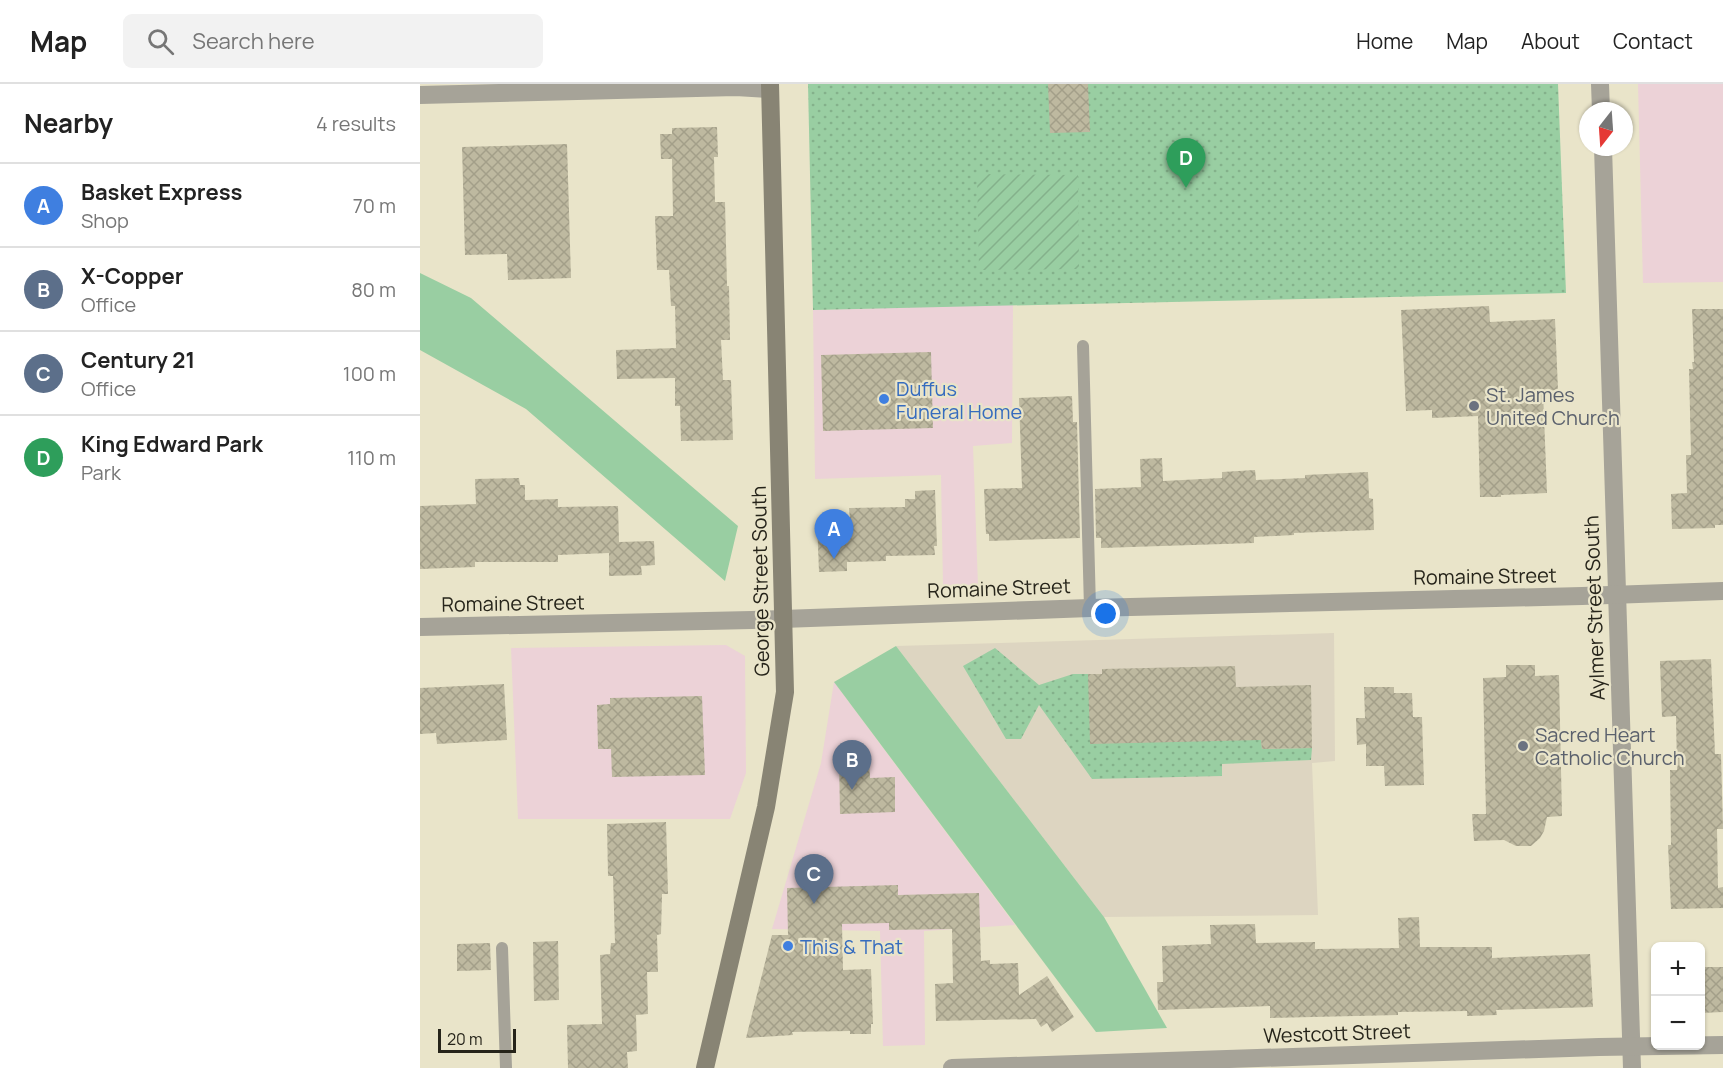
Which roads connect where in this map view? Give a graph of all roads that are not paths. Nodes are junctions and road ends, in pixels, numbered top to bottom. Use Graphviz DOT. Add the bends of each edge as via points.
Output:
graph roads {
  1 [pos="1600,84"];
  2 [pos="770,86"];
  3 [pos="420,95"];
  4 [pos="1601,102"];
  5 [pos="1602,156"];
  6 [pos="1083,346"];
  7 [pos="1723,591"];
  8 [pos="1616,595"];
  9 [pos="1090,608"];
  10 [pos="783,619"];
  11 [pos="420,627"];
  12 [pos="502,948"];
  13 [pos="1723,1045"];
  14 [pos="1631,1047"];
  15 [pos="506,1068"];
  16 [pos="705,1068"];
  17 [pos="952,1068"];
  18 [pos="1632,1068"];
  1 -- 4 [label="street"];
  2 -- 3 [label="street"];
  2 -- 10 [label="main road, George Street South"];
  5 -- 8 [label="street, Aylmer Street South"];
  6 -- 9 [label="lane"];
  7 -- 8 [label="street, Romaine Street"];
  8 -- 9 [label="street, Romaine Street"];
  8 -- 14 [label="street, Aylmer Street South"];
  9 -- 10 [label="street, Romaine Street"];
  10 -- 11 [label="street, Romaine Street"];
  10 -- 16 [label="main road, George Street South" via="785,692 766,807"];
  12 -- 15 [label="lane"];
  13 -- 14 [label="street, Westcott Street"];
  14 -- 17 [label="street, Westcott Street"];
  14 -- 18 [label="street, Aylmer Street South"];
}
